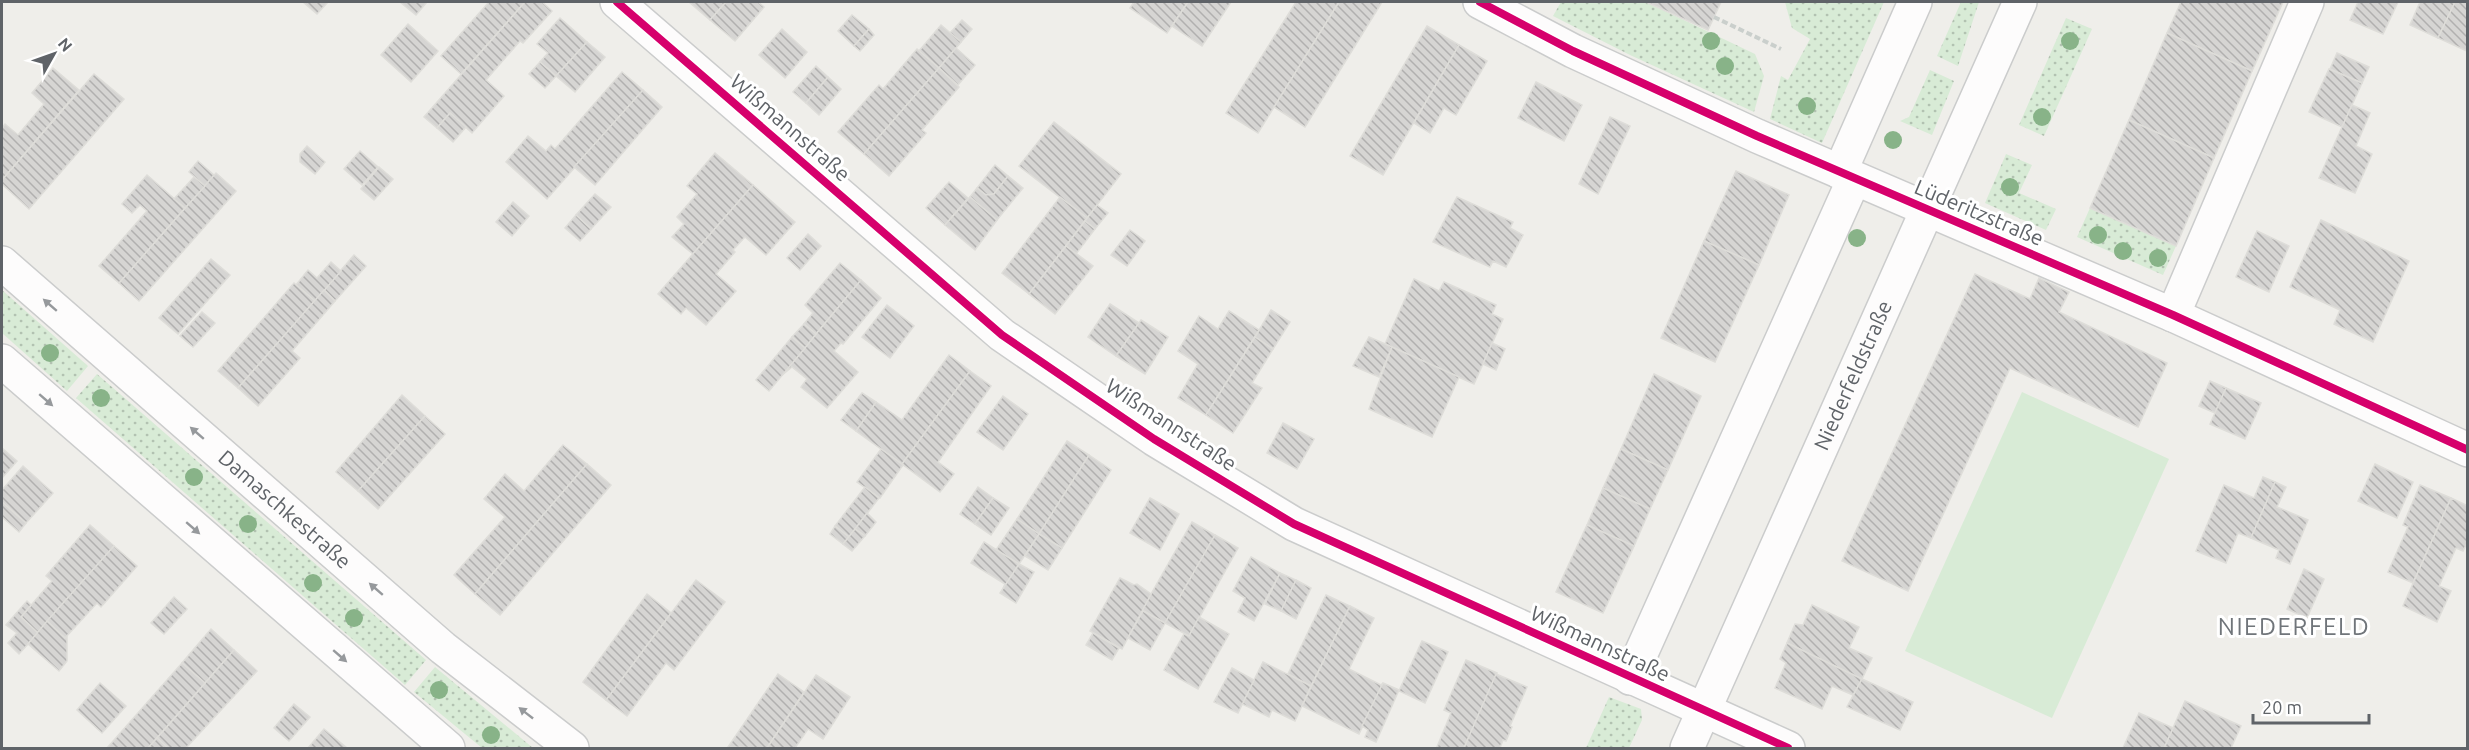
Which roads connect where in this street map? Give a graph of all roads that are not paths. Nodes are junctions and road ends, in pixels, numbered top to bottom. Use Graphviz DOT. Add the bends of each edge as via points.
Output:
graph roads {
  1 [pos="617,2"];
  2 [pos="1480,2"];
  3 [pos="1915,2"];
  4 [pos="2020,2"];
  5 [pos="2307,2"];
  6 [pos="1847,176"];
  7 [pos="1928,211"];
  8 [pos="2,263"];
  9 [pos="2173,315"];
  10 [pos="2,361"];
  11 [pos="2468,450"];
  12 [pos="1630,678"];
  13 [pos="1703,711"];
  14 [pos="448,748"];
  15 [pos="572,748"];
  16 [pos="1687,748"];
  17 [pos="1788,748"];
  1 -- 12 [label="street, Wißmannstraße" via="1002,335 1154,438 1294,524"];
  2 -- 6 [label="street, Lüderitzstraße" via="1573,51"];
  3 -- 6 [label="street"];
  4 -- 7 [label="street, Niederfeldstraße"];
  5 -- 9 [label="street"];
  6 -- 7 [label="street, Lüderitzstraße"];
  6 -- 12 [label="street"];
  7 -- 9 [label="street, Lüderitzstraße"];
  7 -- 13 [label="street, Niederfeldstraße"];
  15 -- 8 [label="street, Damaschkestraße, one-way" via="443,648"];
  9 -- 11 [label="street, Lüderitzstraße"];
  10 -- 14 [label="street, one-way"];
  12 -- 13 [label="street, Wißmannstraße"];
  13 -- 16 [label="street, Niederfeldstraße"];
  13 -- 17 [label="street, Wißmannstraße"];
}
